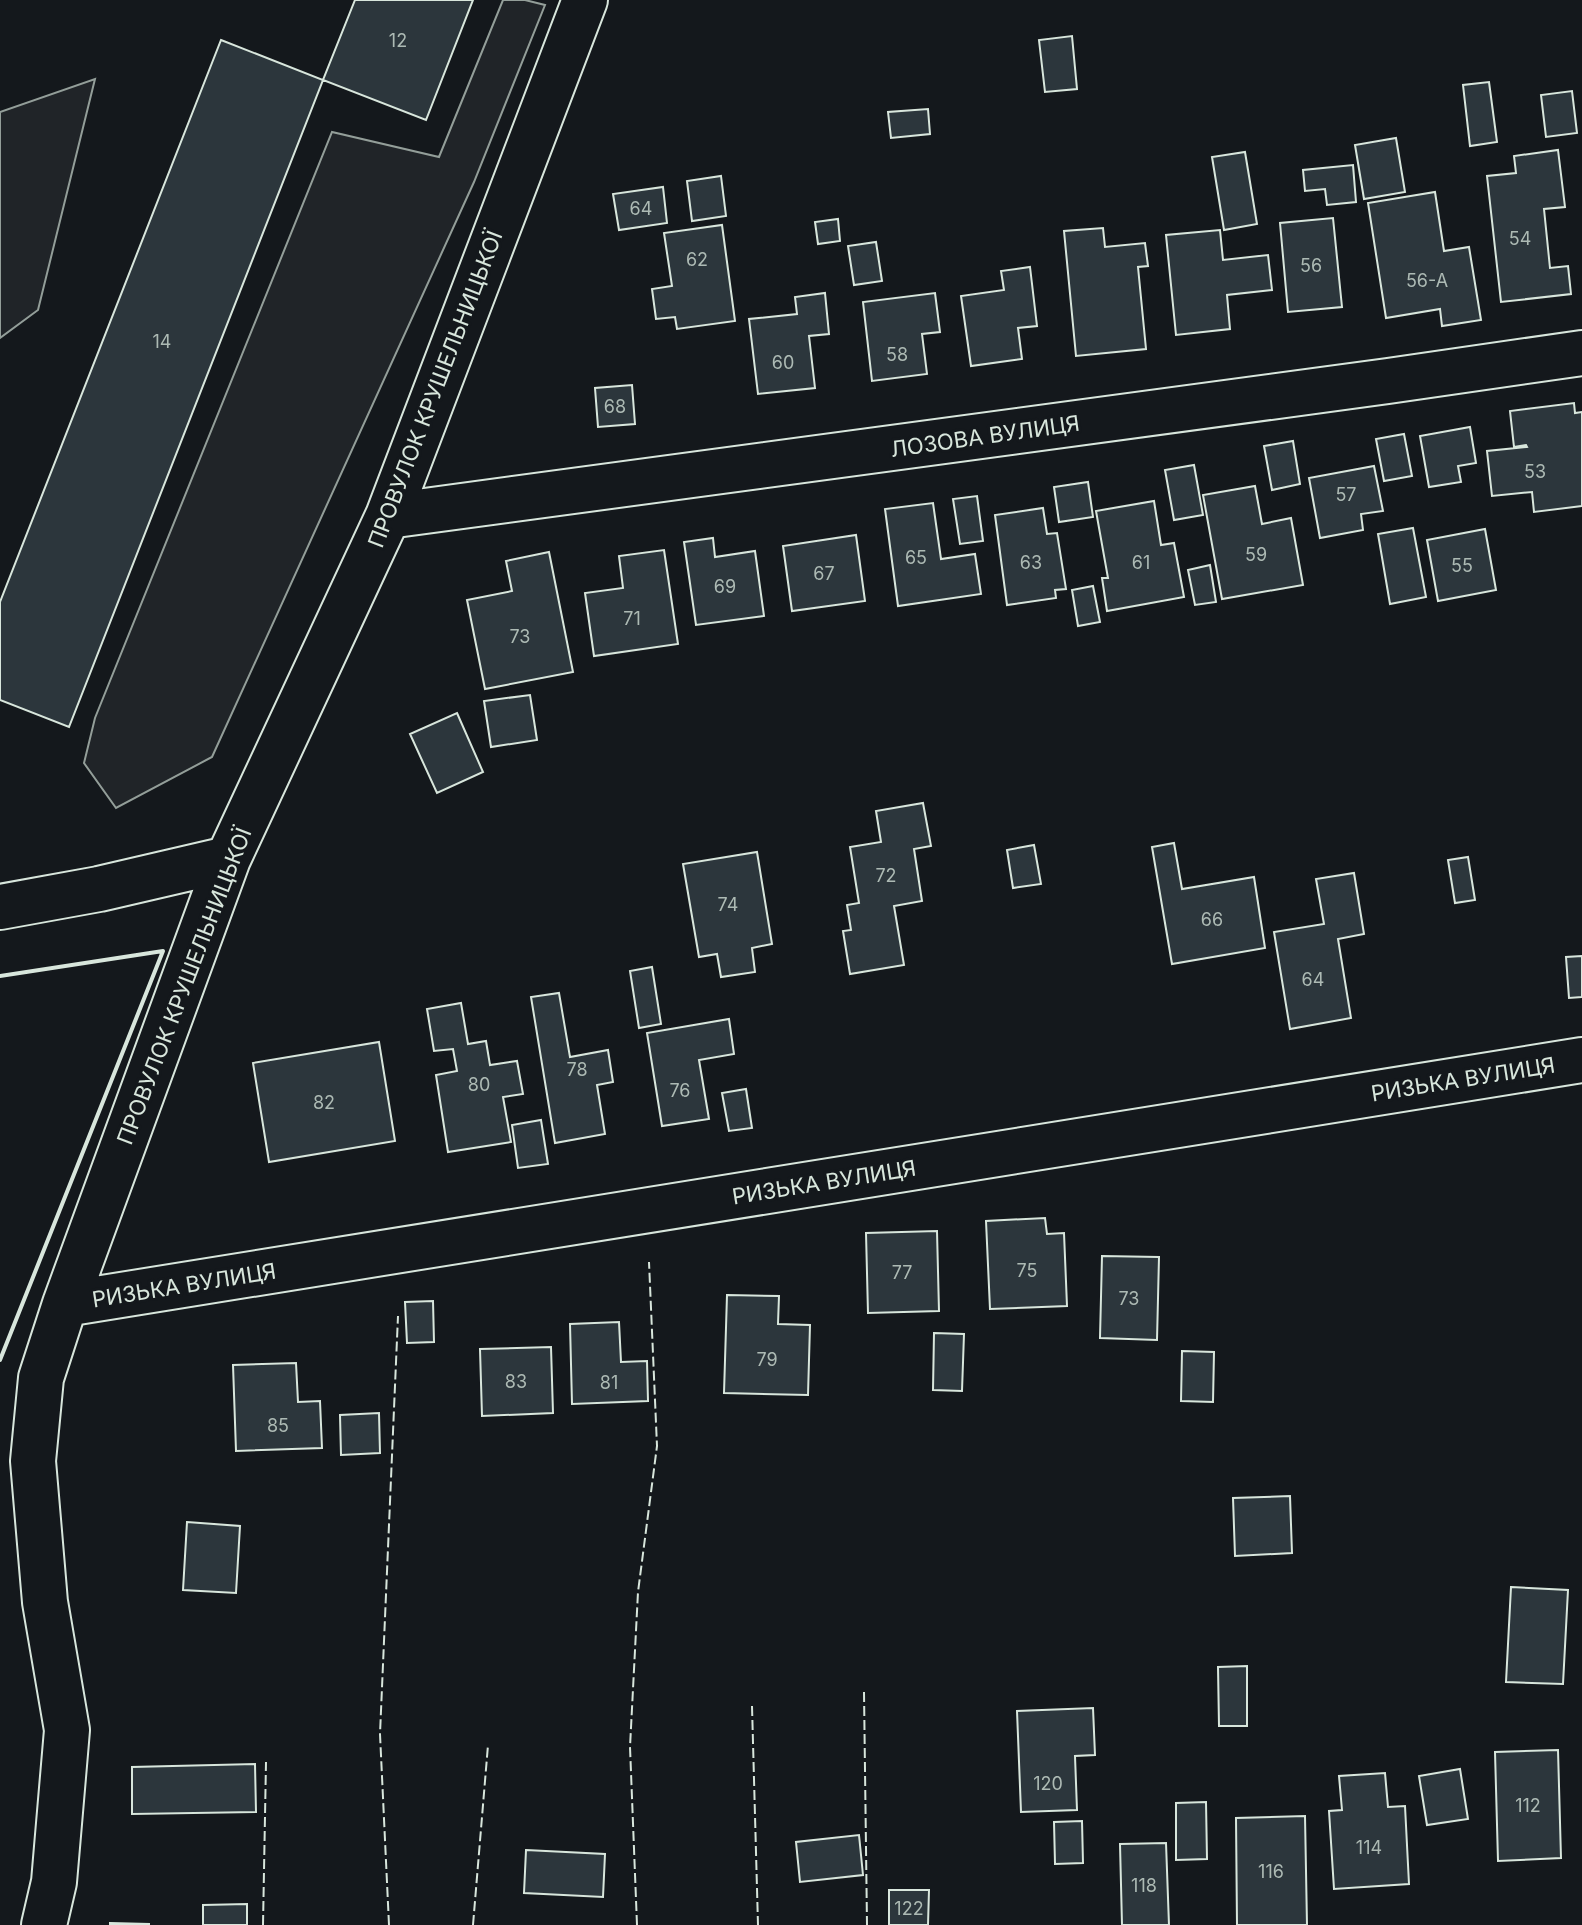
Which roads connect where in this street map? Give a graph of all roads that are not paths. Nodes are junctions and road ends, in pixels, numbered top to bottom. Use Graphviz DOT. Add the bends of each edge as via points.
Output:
graph roads {
  1 [pos="585,0"];
  2 [pos="1582,353"];
  3 [pos="388,516"];
  4 [pos="228,859"];
  5 [pos="0,907"];
  6 [pos="1582,1060"];
  7 [pos="65,1304"];
  8 [pos="44,1925"];
  1 -- 3 [label="street, ПРОВУЛОК КРУШЕЛЬНИЦЬКОЇ"];
  2 -- 3 [label="street, ЛОЗОВА ВУЛИЦЯ"];
  3 -- 4 [label="street, ПРОВУЛОК КРУШЕЛЬНИЦЬКОЇ"];
  4 -- 5 [label="street"];
  4 -- 7 [label="street, ПРОВУЛОК КРУШЕЛЬНИЦЬКОЇ"];
  6 -- 7 [label="street, РИЗЬКА ВУЛИЦЯ"];
  7 -- 8 [label="street, ПРОВУЛОК КРУШЕЛЬНИЦЬКОЇ" via="41,1378 33,1461 45,1602 67,1730 54,1882"];
}
